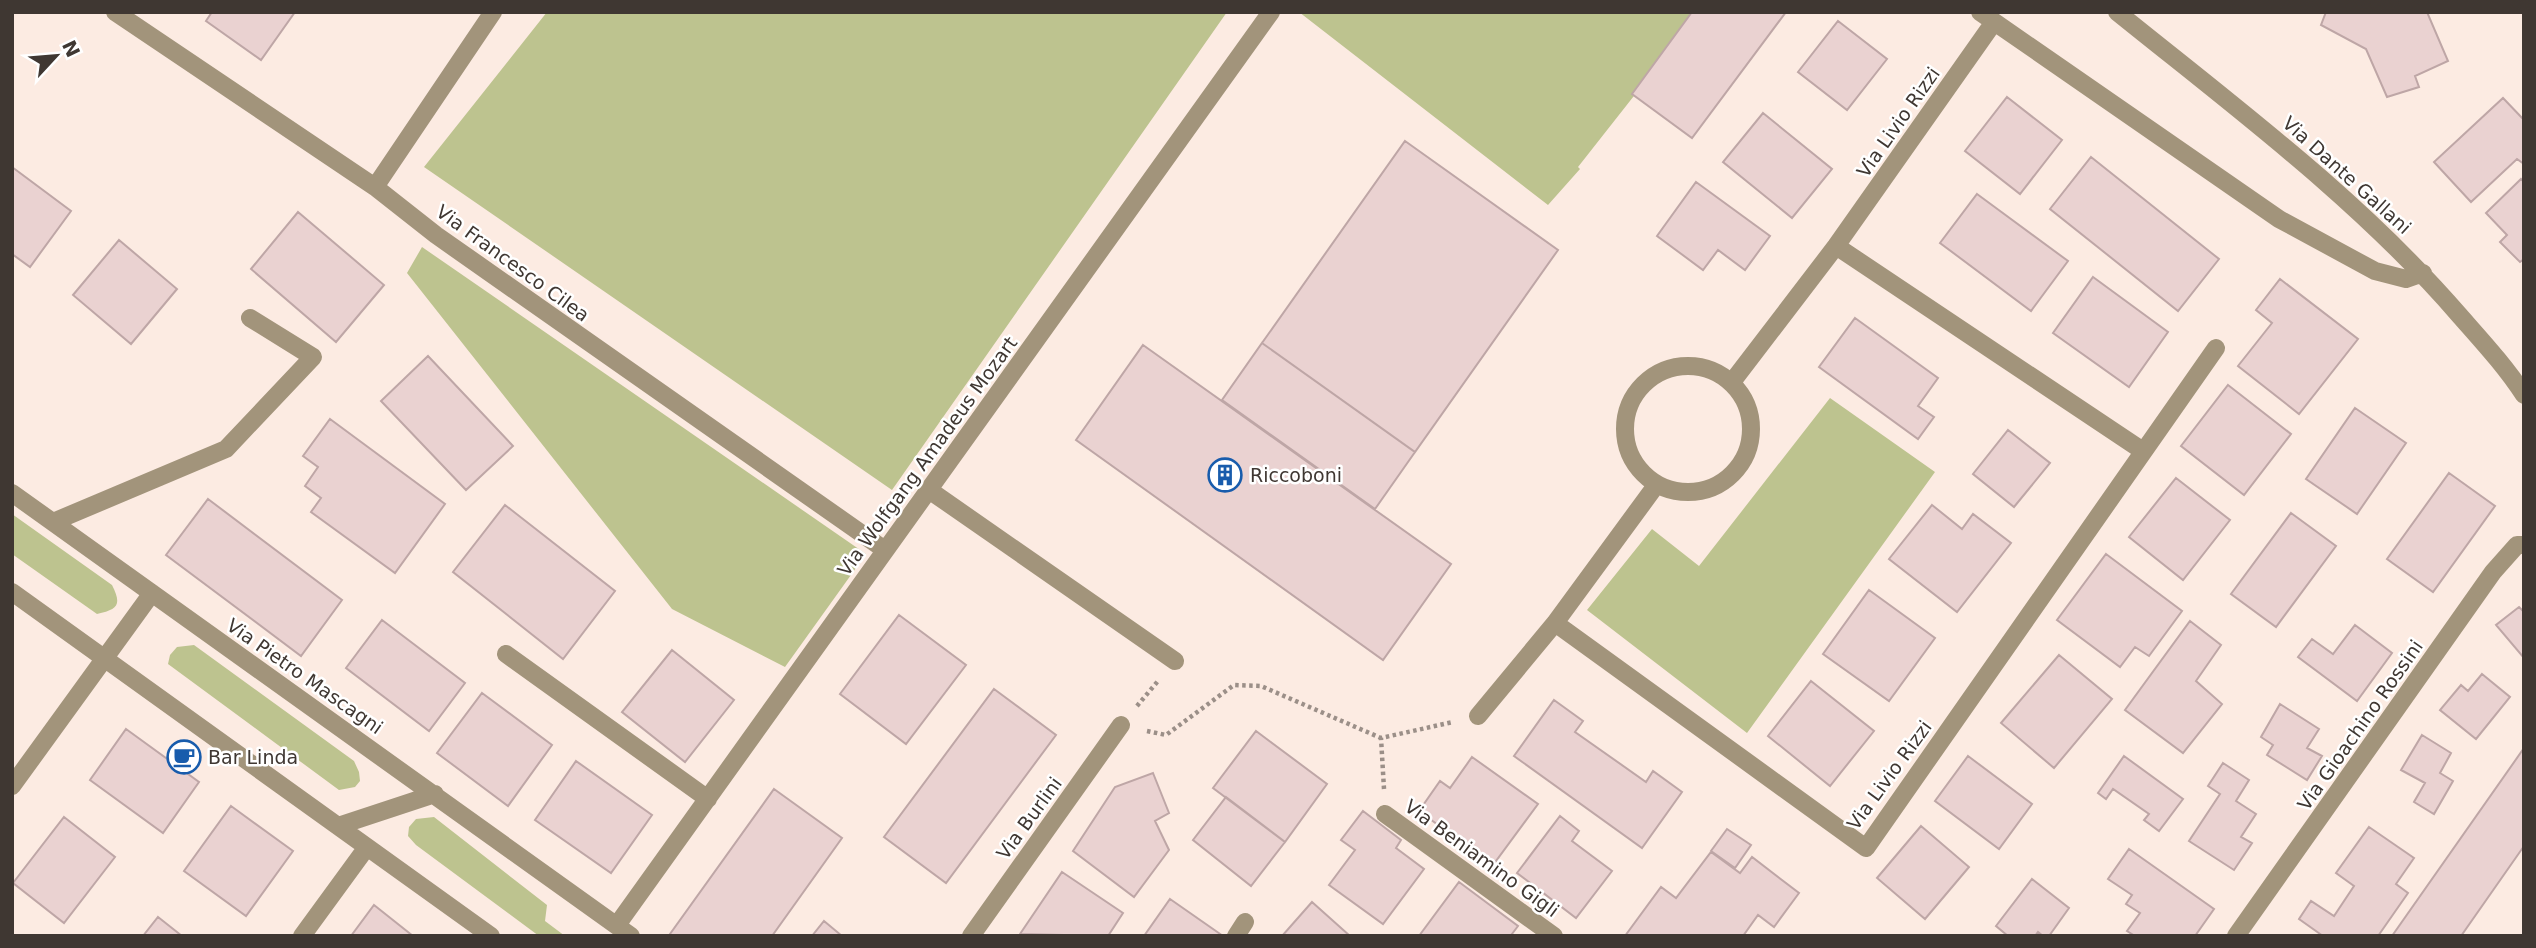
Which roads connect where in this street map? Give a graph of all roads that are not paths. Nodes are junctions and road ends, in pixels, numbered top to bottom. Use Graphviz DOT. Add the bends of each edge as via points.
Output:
graph roads {
  1 [pos="115,12"];
  2 [pos="492,12"];
  3 [pos="1271,12"];
  4 [pos="2118,12"];
  5 [pos="1987,17"];
  6 [pos="375,187"];
  7 [pos="1836,246"];
  8 [pos="2423,273"];
  9 [pos="250,318"];
  10 [pos="2216,348"];
  11 [pos="1732,383"];
  12 [pos="2524,395"];
  13 [pos="2143,451"];
  14 [pos="1657,484"];
  15 [pos="929,489"];
  16 [pos="12,493"];
  17 [pos="53,522"];
  18 [pos="2524,545"];
  19 [pos="886,550"];
  20 [pos="12,592"];
  21 [pos="152,593"];
  22 [pos="1555,623"];
  23 [pos="506,654"];
  24 [pos="103,657"];
  25 [pos="1175,661"];
  26 [pos="1478,716"];
  27 [pos="1121,725"];
  28 [pos="12,786"];
  29 [pos="435,794"];
  30 [pos="708,799"];
  31 [pos="1385,814"];
  32 [pos="338,826"];
  33 [pos="367,847"];
  34 [pos="624,930"];
  35 [pos="302,936"];
  36 [pos="491,936"];
  37 [pos="971,936"];
  38 [pos="1554,936"];
  39 [pos="2236,936"];
  1 -- 6 [label="street, Via Francesco Cilea"];
  2 -- 6 [label="street"];
  3 -- 15 [label="street, Via Wolfgang Amadeus Mozart"];
  4 -- 8 [label="street, Via Dante Gallani" via="2285,147"];
  5 -- 7 [label="street, Via Livio Rizzi"];
  5 -- 8 [label="street" via="2279,219 2375,271 2406,279"];
  6 -- 19 [label="street, Via Francesco Cilea" via="436,235"];
  7 -- 11 [label="street, Via Livio Rizzi"];
  7 -- 13 [label="street"];
  8 -- 12 [label="street, Via Dante Gallani"];
  9 -- 17 [label="street" via="313,357 226,449"];
  10 -- 13 [label="street, Via Livio Rizzi"];
  11 -- 14 [label="street" via="1751,418 1751,438 1733,474 1696,492"];
  11 -- 14 [label="street" via="1693,365 1672,367 1637,391 1625,431 1629,452 1640,470"];
  13 -- 22 [label="street, Via Livio Rizzi" via="1866,848"];
  14 -- 22 [label="street"];
  15 -- 19 [label="street, Via Wolfgang Amadeus Mozart"];
  15 -- 25 [label="street"];
  16 -- 17 [label="street, Via Pietro Mascagni"];
  17 -- 21 [label="street, Via Pietro Mascagni"];
  18 -- 39 [label="street, Via Gioachino Rossini" via="2517,545 2493,572"];
  19 -- 30 [label="street, Via Wolfgang Amadeus Mozart"];
  20 -- 24 [label="street"];
  21 -- 24 [label="street"];
  21 -- 29 [label="street, Via Pietro Mascagni"];
  22 -- 26 [label="street"];
  23 -- 30 [label="street"];
  24 -- 28 [label="street"];
  24 -- 32 [label="street"];
  27 -- 37 [label="street, Via Burlini"];
  29 -- 32 [label="street"];
  29 -- 34 [label="street, Via Pietro Mascagni"];
  30 -- 34 [label="street, Via Wolfgang Amadeus Mozart"];
  31 -- 38 [label="street, Via Beniamino Gigli"];
  32 -- 33 [label="street"];
  33 -- 35 [label="street"];
  33 -- 36 [label="street"];
}
